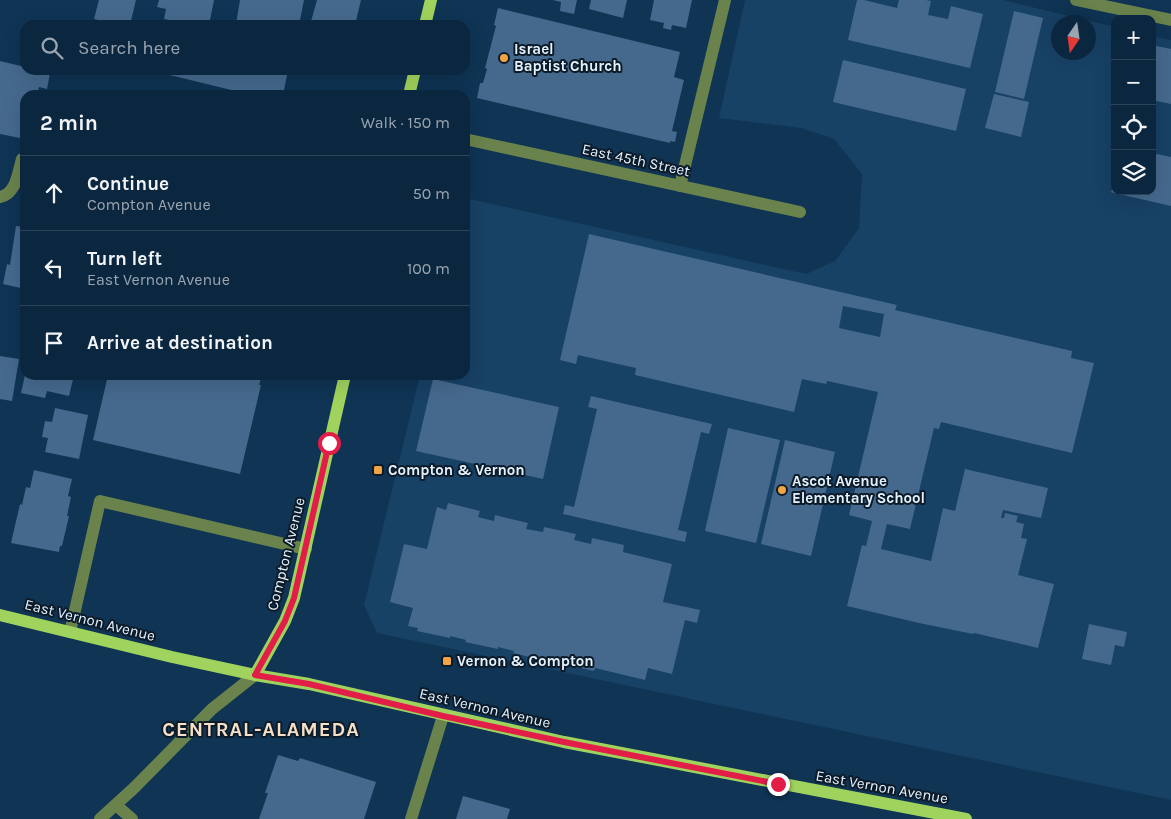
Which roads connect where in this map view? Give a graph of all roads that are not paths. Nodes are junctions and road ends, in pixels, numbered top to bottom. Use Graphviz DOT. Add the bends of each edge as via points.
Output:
graph roads {
  1 [pos="431,0"];
  2 [pos="725,0"];
  3 [pos="1076,0"];
  4 [pos="426,20"];
  5 [pos="1171,20"];
  6 [pos="414,75"];
  7 [pos="410,90"];
  8 [pos="470,141"];
  9 [pos="20,167"];
  10 [pos="680,186"];
  11 [pos="0,197"];
  12 [pos="800,212"];
  13 [pos="344,380"];
  14 [pos="306,549"];
  15 [pos="0,615"];
  16 [pos="70,632"];
  17 [pos="255,675"];
  18 [pos="443,716"];
  19 [pos="116,805"];
  20 [pos="930,816"];
  21 [pos="100,819"];
  22 [pos="132,819"];
  23 [pos="411,819"];
  24 [pos="966,819"];
  1 -- 4 [label="main road"];
  2 -- 10 [label="street"];
  3 -- 5 [label="street"];
  6 -- 7 [label="main road"];
  8 -- 10 [label="street, East 45th Street"];
  9 -- 11 [label="street" via="14,187"];
  10 -- 12 [label="street, East 45th Street"];
  13 -- 14 [label="main road, Compton Avenue"];
  14 -- 16 [label="street" via="100,501"];
  14 -- 17 [label="main road, Compton Avenue" via="285,621"];
  15 -- 16 [label="main road, East Vernon Avenue"];
  16 -- 17 [label="main road, East Vernon Avenue"];
  17 -- 18 [label="main road, East Vernon Avenue" via="309,684"];
  17 -- 19 [label="street, Compton Avenue" via="212,709"];
  18 -- 20 [label="main road, East Vernon Avenue"];
  18 -- 23 [label="street"];
  19 -- 21 [label="street, Compton Avenue"];
  19 -- 22 [label="street"];
  20 -- 24 [label="main road, East Vernon Avenue"];
}
